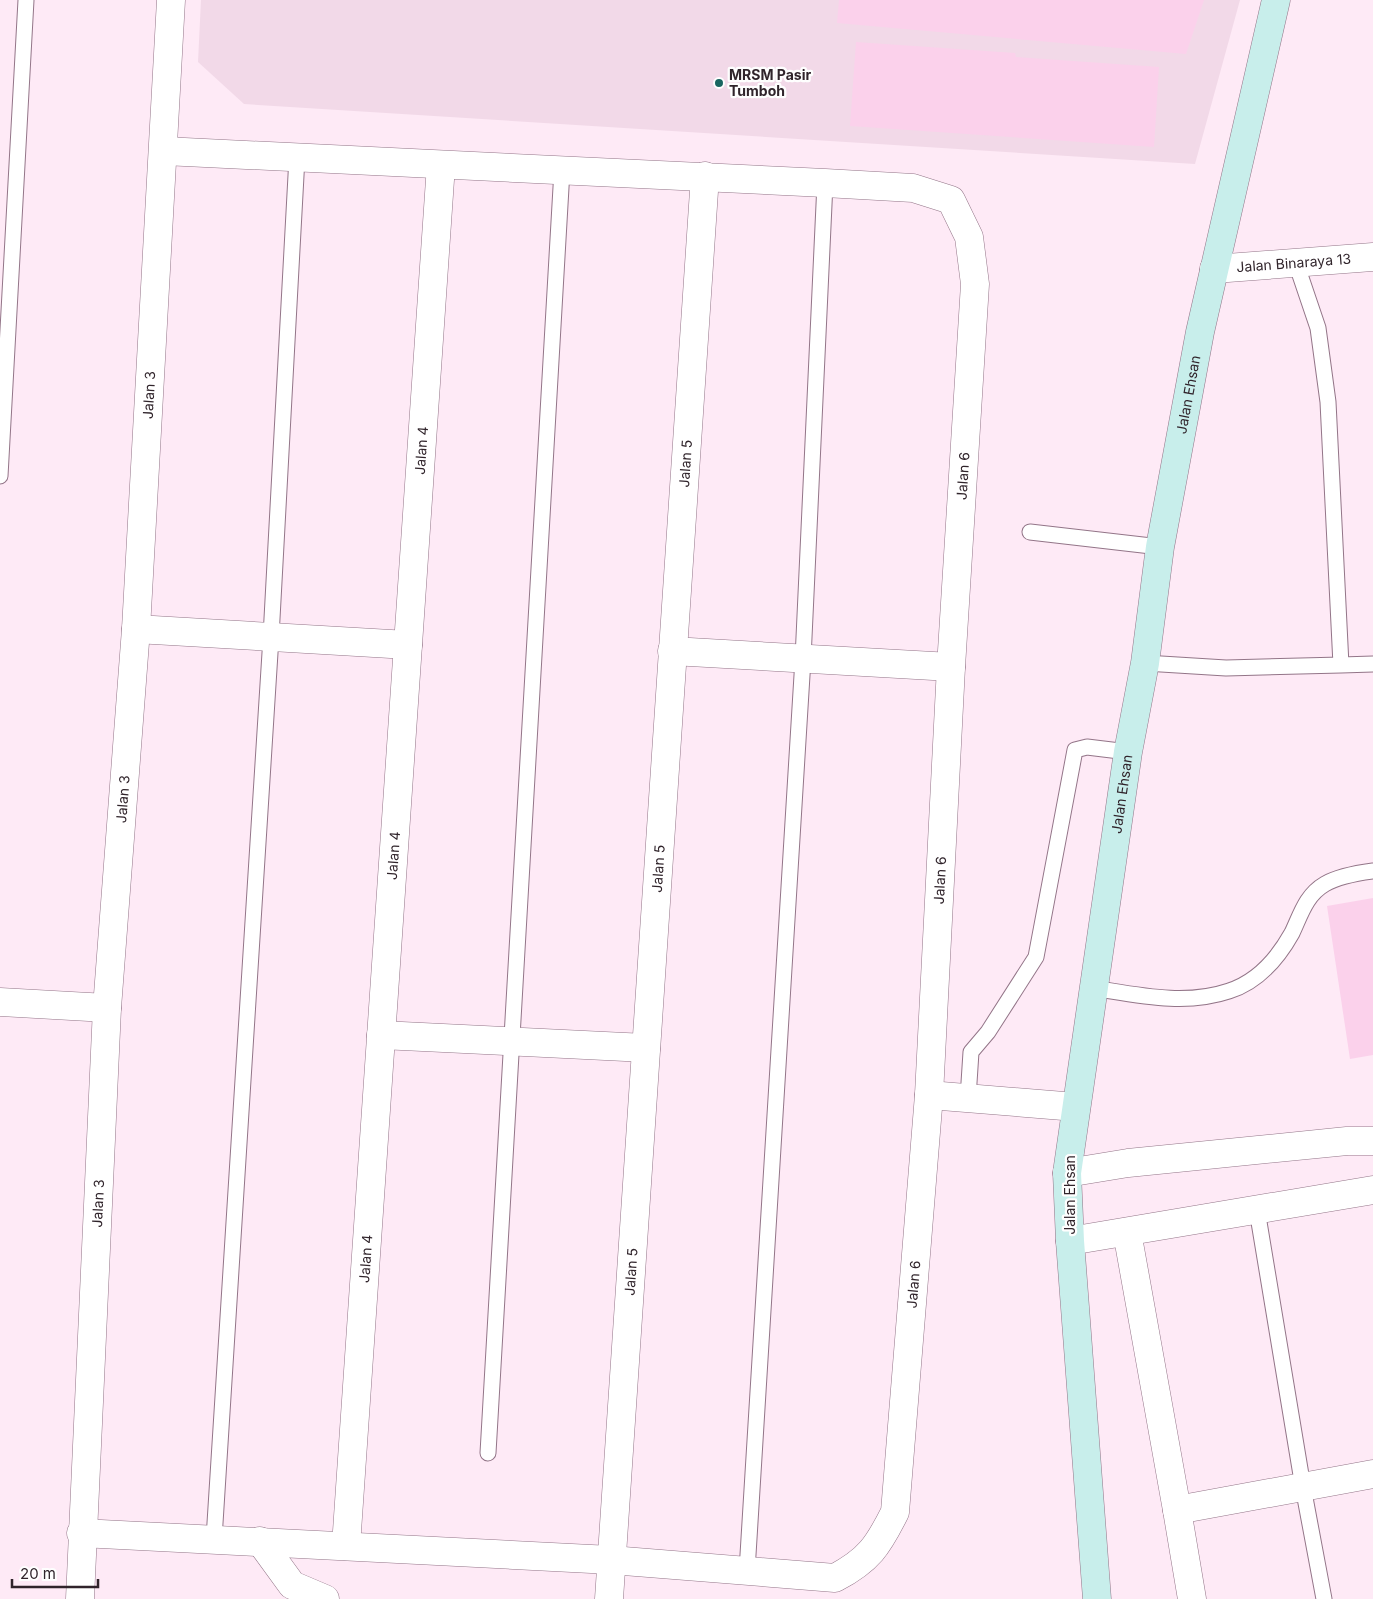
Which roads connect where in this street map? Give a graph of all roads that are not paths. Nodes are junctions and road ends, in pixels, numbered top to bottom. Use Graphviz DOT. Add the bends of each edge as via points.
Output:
graph roads {
  1 [pos="26,0"];
  2 [pos="171,0"];
  3 [pos="1276,0"];
  4 [pos="164,151"];
  5 [pos="297,158"];
  6 [pos="441,165"];
  7 [pos="562,170"];
  8 [pos="704,176"];
  9 [pos="826,183"];
  10 [pos="1373,257"];
  11 [pos="1296,263"];
  12 [pos="1214,269"];
  13 [pos="0,476"];
  14 [pos="1030,532"];
  15 [pos="1160,547"];
  16 [pos="136,628"];
  17 [pos="271,637"];
  18 [pos="408,645"];
  19 [pos="672,651"];
  20 [pos="803,659"];
  21 [pos="1145,663"];
  22 [pos="1373,664"];
  23 [pos="1341,665"];
  24 [pos="951,667"];
  25 [pos="1128,752"];
  26 [pos="1373,871"];
  27 [pos="1094,988"];
  28 [pos="0,1002"];
  29 [pos="107,1008"];
  30 [pos="381,1036"];
  31 [pos="511,1042"];
  32 [pos="646,1048"];
  33 [pos="929,1095"];
  34 [pos="968,1098"];
  35 [pos="1076,1107"];
  36 [pos="1373,1141"];
  37 [pos="1067,1173"];
  38 [pos="1373,1190"];
  39 [pos="1257,1210"];
  40 [pos="1127,1232"];
  41 [pos="1070,1241"];
  42 [pos="488,1452"];
  43 [pos="1373,1474"];
  44 [pos="1303,1487"];
  45 [pos="1178,1510"];
  46 [pos="81,1533"];
  47 [pos="214,1539"];
  48 [pos="260,1541"];
  49 [pos="346,1546"];
  50 [pos="611,1560"];
  51 [pos="747,1571"];
  52 [pos="80,1599"];
  53 [pos="325,1599"];
  54 [pos="609,1599"];
  55 [pos="1097,1599"];
  56 [pos="1192,1599"];
  57 [pos="1324,1599"];
  1 -- 13 [label="lane"];
  2 -- 4 [label="street, Jalan 3"];
  3 -- 12 [label="main road, Jalan Ehsan"];
  4 -- 5 [label="street, Jalan 6"];
  4 -- 16 [label="street, Jalan 3"];
  5 -- 6 [label="street, Jalan 6"];
  5 -- 17 [label="lane"];
  6 -- 7 [label="street, Jalan 6"];
  6 -- 18 [label="street, Jalan 4"];
  7 -- 8 [label="street, Jalan 6"];
  7 -- 31 [label="lane"];
  8 -- 9 [label="street, Jalan 6"];
  8 -- 19 [label="street, Jalan 5"];
  9 -- 20 [label="lane"];
  9 -- 24 [label="street, Jalan 6" via="913,188 951,200 969,237 975,284"];
  10 -- 11 [label="street, Jalan Binaraya 13"];
  11 -- 12 [label="street, Jalan Binaraya 13"];
  11 -- 23 [label="lane" via="1318,328 1328,402"];
  12 -- 15 [label="main road, Jalan Ehsan"];
  14 -- 15 [label="lane"];
  15 -- 21 [label="main road, Jalan Ehsan"];
  16 -- 17 [label="street"];
  16 -- 29 [label="street, Jalan 3"];
  17 -- 18 [label="street"];
  17 -- 47 [label="lane"];
  18 -- 30 [label="street, Jalan 4"];
  19 -- 20 [label="street"];
  19 -- 32 [label="street, Jalan 5"];
  20 -- 24 [label="street"];
  20 -- 51 [label="lane"];
  21 -- 23 [label="lane" via="1226,668"];
  21 -- 25 [label="main road, Jalan Ehsan"];
  22 -- 23 [label="lane"];
  24 -- 33 [label="street, Jalan 6"];
  25 -- 27 [label="main road, Jalan Ehsan"];
  25 -- 34 [label="lane" via="1087,747 1075,750 1036,957 972,1052"];
  26 -- 27 [label="lane" via="1356,873 1325,884 1305,902 1277,954 1252,980 1230,991 1199,998 1168,998"];
  27 -- 35 [label="main road, Jalan Ehsan"];
  28 -- 29 [label="street"];
  29 -- 46 [label="street, Jalan 3"];
  30 -- 31 [label="street"];
  30 -- 49 [label="street, Jalan 4"];
  31 -- 32 [label="street"];
  31 -- 42 [label="lane"];
  32 -- 50 [label="street, Jalan 5"];
  33 -- 34 [label="street"];
  33 -- 51 [label="street, Jalan 6" via="895,1512 881,1541 858,1566 835,1578"];
  34 -- 35 [label="street"];
  35 -- 37 [label="main road, Jalan Ehsan"];
  36 -- 37 [label="street" via="1147,1161"];
  37 -- 41 [label="main road, Jalan Ehsan"];
  38 -- 39 [label="street"];
  39 -- 40 [label="street"];
  39 -- 44 [label="lane"];
  40 -- 41 [label="street"];
  40 -- 45 [label="street"];
  41 -- 55 [label="main road, Jalan Ehsan"];
  43 -- 44 [label="street"];
  44 -- 45 [label="street"];
  44 -- 57 [label="lane"];
  45 -- 56 [label="street"];
  46 -- 47 [label="street, Jalan 6"];
  46 -- 52 [label="street, Jalan 3"];
  47 -- 48 [label="street, Jalan 6"];
  48 -- 49 [label="street, Jalan 6"];
  48 -- 53 [label="street" via="292,1585"];
  49 -- 50 [label="street, Jalan 6"];
  50 -- 51 [label="street, Jalan 6"];
  50 -- 54 [label="street, Jalan 5"];
}
